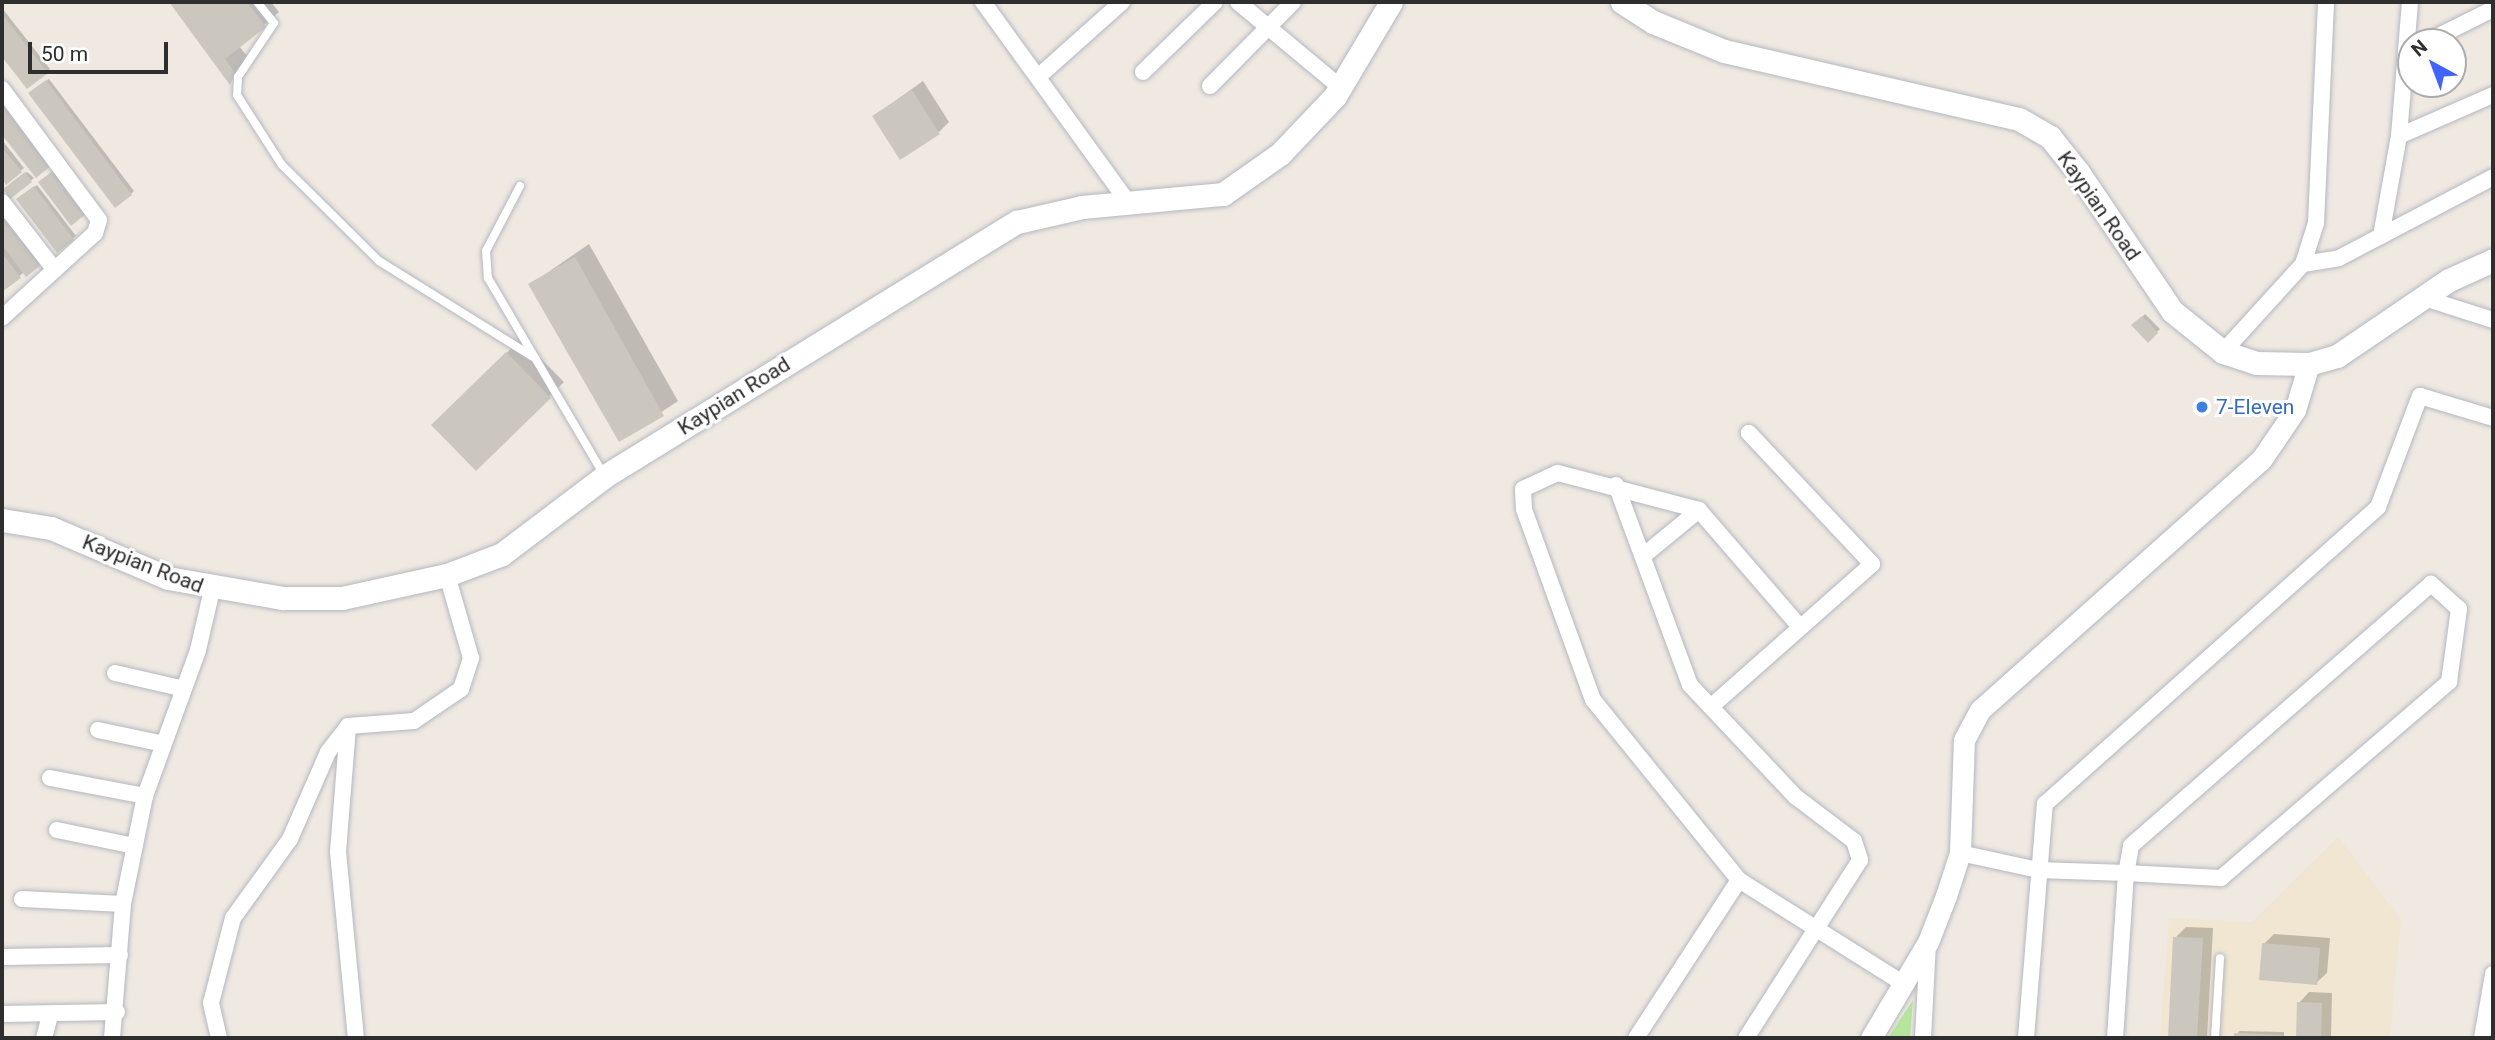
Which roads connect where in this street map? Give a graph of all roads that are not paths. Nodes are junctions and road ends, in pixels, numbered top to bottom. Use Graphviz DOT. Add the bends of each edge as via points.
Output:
graph roads {
  1 [pos="257,2"];
  2 [pos="984,2"];
  3 [pos="1122,2"];
  4 [pos="1215,2"];
  5 [pos="1238,2"];
  6 [pos="1293,2"];
  7 [pos="1391,2"];
  8 [pos="1622,2"];
  9 [pos="2326,2"];
  10 [pos="2410,2"];
  11 [pos="2493,9"];
  12 [pos="1270,28"];
  13 [pos="2409,28"];
  14 [pos="2455,28"];
  15 [pos="1143,72"];
  16 [pos="1038,77"];
  17 [pos="1210,86"];
  18 [pos="1340,87"];
  19 [pos="2,89"];
  20 [pos="2493,95"];
  21 [pos="2403,98"];
  22 [pos="2399,136"];
  23 [pos="2493,177"];
  24 [pos="520,187"];
  25 [pos="2,202"];
  26 [pos="1129,204"];
  27 [pos="2381,236"];
  28 [pos="2493,260"];
  29 [pos="2303,264"];
  30 [pos="55,270"];
  31 [pos="2424,298"];
  32 [pos="3,313"];
  33 [pos="2493,320"];
  34 [pos="2223,352"];
  35 [pos="535,358"];
  36 [pos="2309,364"];
  37 [pos="2493,418"];
  38 [pos="1749,433"];
  39 [pos="605,476"];
  40 [pos="1616,485"];
  41 [pos="1699,510"];
  42 [pos="2,520"];
  43 [pos="1643,556"];
  44 [pos="447,575"];
  45 [pos="212,590"];
  46 [pos="1800,627"];
  47 [pos="115,673"];
  48 [pos="180,688"];
  49 [pos="1714,704"];
  50 [pos="348,726"];
  51 [pos="98,730"];
  52 [pos="159,743"];
  53 [pos="50,778"];
  54 [pos="145,796"];
  55 [pos="57,830"];
  56 [pos="134,846"];
  57 [pos="1960,853"];
  58 [pos="2038,870"];
  59 [pos="2126,873"];
  60 [pos="1739,880"];
  61 [pos="22,899"];
  62 [pos="124,904"];
  63 [pos="1820,928"];
  64 [pos="1928,942"];
  65 [pos="120,956"];
  66 [pos="2,957"];
  67 [pos="2220,958"];
  68 [pos="2493,974"];
  69 [pos="1904,984"];
  70 [pos="117,1012"];
  71 [pos="2,1014"];
  72 [pos="51,1016"];
  73 [pos="44,1038"];
  74 [pos="112,1038"];
  75 [pos="219,1038"];
  76 [pos="356,1038"];
  77 [pos="1636,1038"];
  78 [pos="1746,1038"];
  79 [pos="1871,1038"];
  80 [pos="1923,1038"];
  81 [pos="2026,1038"];
  82 [pos="2115,1038"];
  83 [pos="2215,1038"];
  84 [pos="2482,1038"];
  1 -- 35 [label="lane" via="274,23 238,77 237,96 282,165 379,261"];
  2 -- 16 [label="street"];
  3 -- 16 [label="street"];
  4 -- 15 [label="street"];
  5 -- 12 [label="street"];
  6 -- 12 [label="street"];
  7 -- 18 [label="main road, Kaypian Road"];
  8 -- 34 [label="main road, Kaypian Road" via="1724,51 2019,119 2050,137 2172,312"];
  9 -- 29 [label="street" via="2316,223"];
  10 -- 13 [label="street"];
  11 -- 14 [label="street"];
  12 -- 17 [label="street"];
  12 -- 18 [label="street"];
  16 -- 26 [label="street"];
  18 -- 26 [label="main road, Kaypian Road" via="1280,154 1223,194"];
  19 -- 30 [label="street" via="99,220 95,233"];
  20 -- 22 [label="street"];
  21 -- 22 [label="street"];
  22 -- 27 [label="street"];
  23 -- 27 [label="street"];
  24 -- 35 [label="lane" via="486,251 488,278"];
  25 -- 30 [label="street"];
  26 -- 39 [label="main road, Kaypian Road" via="1082,206 1017,222"];
  27 -- 29 [label="street" via="2339,258"];
  28 -- 31 [label="main road, Kaypian Road"];
  29 -- 34 [label="street"];
  30 -- 32 [label="street"];
  31 -- 33 [label="street"];
  31 -- 36 [label="main road, Kaypian Road" via="2337,356"];
  34 -- 36 [label="main road, Kaypian Road" via="2256,363"];
  35 -- 39 [label="lane"];
  36 -- 57 [label="street" via="2295,410 2261,460 1980,710 1959,768"];
  37 -- 58 [label="street" via="2420,396 2378,507 2045,804"];
  38 -- 46 [label="street" via="1872,564"];
  39 -- 44 [label="main road, Kaypian Road" via="502,554"];
  40 -- 41 [label="street"];
  40 -- 43 [label="street"];
  40 -- 60 [label="street" via="1558,473 1523,489 1524,509 1593,701"];
  41 -- 43 [label="street"];
  41 -- 46 [label="street"];
  42 -- 45 [label="main road, Kaypian Road" via="51,528"];
  43 -- 49 [label="street" via="1689,685"];
  44 -- 45 [label="main road, Kaypian Road" via="342,598"];
  44 -- 50 [label="street" via="471,658 461,689 414,721"];
  45 -- 48 [label="street" via="198,650"];
  46 -- 49 [label="street"];
  47 -- 48 [label="street"];
  48 -- 52 [label="street"];
  49 -- 63 [label="street" via="1796,797 1854,841 1860,860"];
  50 -- 75 [label="street" via="313,779 290,839 233,918 212,1003"];
  50 -- 76 [label="street" via="338,852"];
  51 -- 52 [label="street"];
  52 -- 54 [label="street"];
  53 -- 54 [label="street"];
  54 -- 56 [label="street"];
  55 -- 56 [label="street"];
  56 -- 62 [label="street"];
  57 -- 58 [label="street"];
  57 -- 64 [label="street"];
  58 -- 59 [label="street"];
  58 -- 81 [label="street"];
  59 -- 59 [label="street" via="2132,846 2431,584 2459,609 2449,682 2221,878"];
  59 -- 82 [label="street"];
  60 -- 63 [label="street"];
  60 -- 77 [label="street"];
  61 -- 62 [label="street"];
  62 -- 65 [label="street"];
  63 -- 69 [label="street"];
  63 -- 78 [label="street"];
  64 -- 69 [label="street"];
  64 -- 80 [label="street"];
  65 -- 66 [label="street"];
  65 -- 70 [label="street"];
  67 -- 83 [label="lane"];
  68 -- 84 [label="street"];
  69 -- 79 [label="street"];
  70 -- 72 [label="street"];
  70 -- 74 [label="street"];
  71 -- 72 [label="street"];
  72 -- 73 [label="street"];
}
